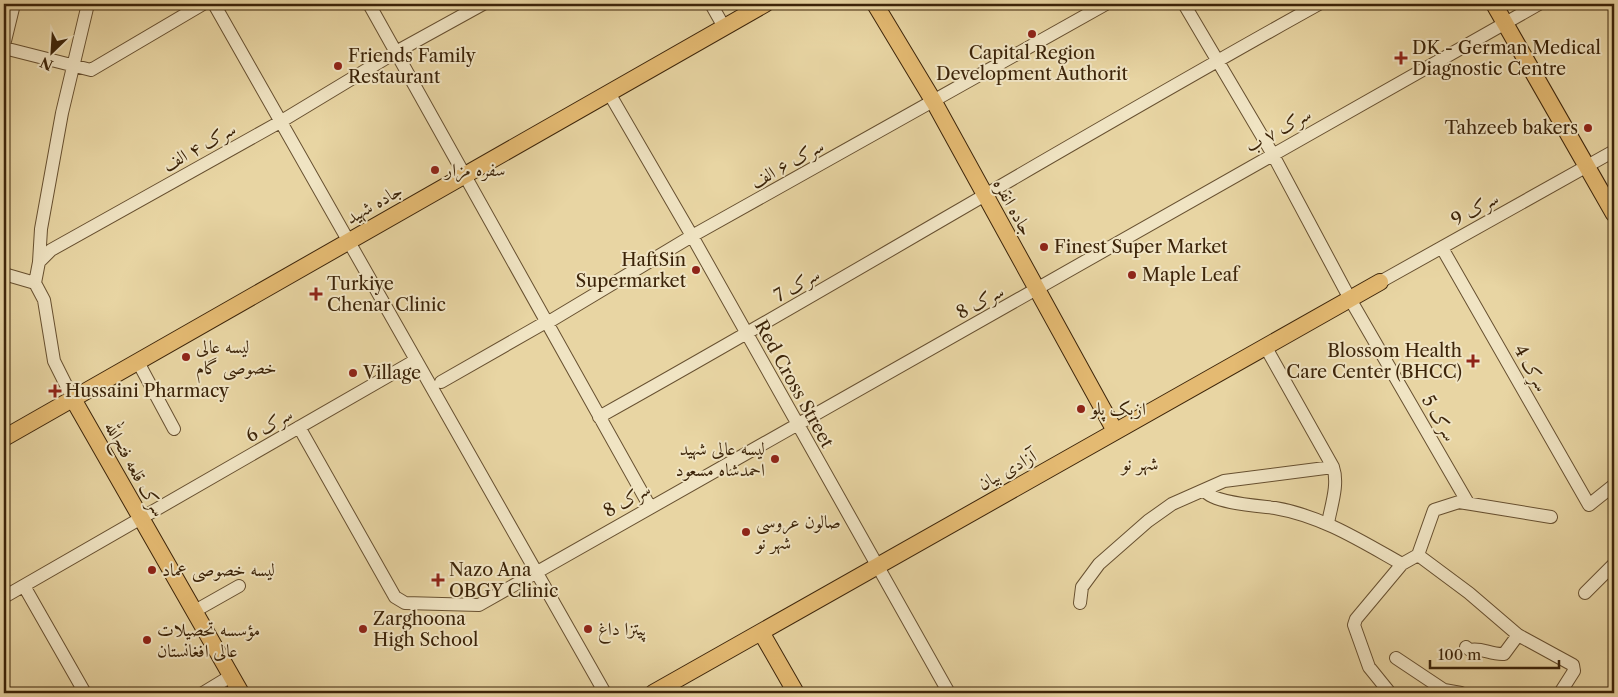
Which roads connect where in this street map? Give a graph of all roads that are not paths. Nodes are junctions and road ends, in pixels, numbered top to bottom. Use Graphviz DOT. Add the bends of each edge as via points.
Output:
graph roads {
  1 [pos="14,4"];
  2 [pos="88,4"];
  3 [pos="203,4"];
  4 [pos="214,4"];
  5 [pos="369,4"];
  6 [pos="483,4"];
  7 [pos="711,4"];
  8 [pos="765,4"];
  9 [pos="875,4"];
  10 [pos="1106,4"];
  11 [pos="1184,4"];
  12 [pos="1319,4"];
  13 [pos="1494,4"];
  14 [pos="1539,4"];
  15 [pos="1505,23"];
  16 [pos="724,27"];
  17 [pos="4,47"];
  18 [pos="396,52"];
  19 [pos="1218,60"];
  20 [pos="74,66"];
  21 [pos="609,93"];
  22 [pos="934,102"];
  23 [pos="280,122"];
  24 [pos="1614,151"];
  25 [pos="1272,153"];
  26 [pos="1588,168"];
  27 [pos="464,175"];
  28 [pos="984,195"];
  29 [pos="1614,214"];
  30 [pos="692,236"];
  31 [pos="348,242"];
  32 [pos="1442,248"];
  33 [pos="39,262"];
  34 [pos="4,274"];
  35 [pos="1380,282"];
  36 [pos="35,283"];
  37 [pos="1036,290"];
  38 [pos="1350,299"];
  39 [pos="547,322"];
  40 [pos="746,335"];
  41 [pos="1265,346"];
  42 [pos="416,360"];
  43 [pos="138,362"];
  44 [pos="441,382"];
  45 [pos="73,399"];
  46 [pos="599,417"];
  47 [pos="797,425"];
  48 [pos="299,427"];
  49 [pos="174,429"];
  50 [pos="1115,431"];
  51 [pos="4,438"];
  52 [pos="1333,467"];
  53 [pos="1614,485"];
  54 [pos="1205,491"];
  55 [pos="1468,503"];
  56 [pos="650,507"];
  57 [pos="1551,517"];
  58 [pos="140,520"];
  59 [pos="1328,523"];
  60 [pos="1418,555"];
  61 [pos="1402,564"];
  62 [pos="1614,564"];
  63 [pos="877,566"];
  64 [pos="537,573"];
  65 [pos="24,586"];
  66 [pos="239,586"];
  67 [pos="1585,593"];
  68 [pos="4,597"];
  69 [pos="1080,603"];
  70 [pos="194,612"];
  71 [pos="761,632"];
  72 [pos="1518,635"];
  73 [pos="1466,647"];
  74 [pos="1396,658"];
  75 [pos="231,676"];
  76 [pos="85,693"];
  77 [pos="203,693"];
  78 [pos="241,693"];
  79 [pos="605,693"];
  80 [pos="653,693"];
  81 [pos="796,693"];
  82 [pos="949,693"];
  83 [pos="1390,693"];
  84 [pos="1461,693"];
  85 [pos="1560,693"];
  1 -- 17 [label="street"];
  2 -- 20 [label="street"];
  3 -- 20 [label="street" via="91,70"];
  4 -- 23 [label="street"];
  5 -- 18 [label="street"];
  6 -- 18 [label="street, سرک ۴ الف"];
  7 -- 16 [label="street"];
  8 -- 16 [label="main road, جاده شهید"];
  9 -- 22 [label="main road, جاده انقره"];
  10 -- 22 [label="street, سرک ۶ الف"];
  11 -- 19 [label="street, سرک 5"];
  12 -- 19 [label="street"];
  13 -- 15 [label="main road"];
  14 -- 15 [label="street, سرک ۷ ب"];
  15 -- 25 [label="street, سرک ۷ ب"];
  15 -- 26 [label="main road"];
  16 -- 21 [label="main road, جاده شهید"];
  17 -- 20 [label="street"];
  18 -- 23 [label="street, سرک ۴ الف"];
  18 -- 27 [label="street"];
  19 -- 25 [label="street, سرک 5"];
  19 -- 28 [label="street"];
  20 -- 33 [label="street" via="40,229"];
  21 -- 27 [label="main road, جاده شهید"];
  21 -- 30 [label="street, Red Cross Street"];
  22 -- 28 [label="main road, جاده انقره"];
  22 -- 30 [label="street, سرک ۶ الف"];
  23 -- 31 [label="street"];
  23 -- 33 [label="street, سرک ۴ الف" via="52,250"];
  24 -- 26 [label="street, سرک 9"];
  25 -- 37 [label="street, سرک ۷ ب"];
  25 -- 38 [label="street, سرک 5"];
  26 -- 29 [label="main road"];
  26 -- 32 [label="street, سرک 9"];
  27 -- 31 [label="main road, جاده شهید"];
  27 -- 39 [label="street"];
  28 -- 37 [label="main road, جاده انقره"];
  28 -- 40 [label="street, سرک 7"];
  30 -- 39 [label="street, سرک ۶ الف"];
  30 -- 40 [label="street, Red Cross Street"];
  31 -- 42 [label="street"];
  31 -- 43 [label="main road, جاده شهید"];
  32 -- 35 [label="street, سرک 9"];
  32 -- 53 [label="street, سړک 4" via="1589,506"];
  33 -- 36 [label="street"];
  34 -- 36 [label="street"];
  35 -- 38 [label="main road, آزادی بیان"];
  36 -- 45 [label="street, سرک قلعه فتح‌الله" via="44,300 54,361"];
  37 -- 47 [label="street, سرک 8"];
  37 -- 50 [label="main road, جاده انقره"];
  38 -- 41 [label="main road, آزادی بیان"];
  38 -- 55 [label="street, سرک 5"];
  39 -- 44 [label="street"];
  39 -- 46 [label="street"];
  40 -- 46 [label="street, سرک 7"];
  40 -- 47 [label="street, Red Cross Street"];
  41 -- 50 [label="main road, آزادی بیان"];
  41 -- 52 [label="street"];
  42 -- 48 [label="street, سرک 6"];
  42 -- 64 [label="street"];
  43 -- 45 [label="main road, جاده شهید"];
  43 -- 49 [label="street"];
  45 -- 51 [label="main road, جاده شهید"];
  45 -- 58 [label="main road, سرک قلعه فتح‌الله"];
  46 -- 56 [label="street"];
  47 -- 56 [label="street, سرک 8"];
  47 -- 63 [label="street, Red Cross Street"];
  48 -- 58 [label="street, سرک 6"];
  48 -- 64 [label="street, سرک 8" via="400,601 479,605"];
  50 -- 63 [label="main road, آزادی بیان"];
  52 -- 54 [label="street" via="1224,481"];
  52 -- 59 [label="street" via="1336,474"];
  54 -- 59 [label="street" via="1214,498 1280,509"];
  54 -- 69 [label="street" via="1172,504 1100,564 1082,587"];
  55 -- 57 [label="street"];
  55 -- 60 [label="street" via="1454,502 1434,510"];
  56 -- 64 [label="street, سرک 8"];
  58 -- 65 [label="street, سرک 6"];
  58 -- 70 [label="main road, سرک قلعه فتح‌الله"];
  59 -- 61 [label="street"];
  60 -- 61 [label="street"];
  60 -- 72 [label="street" via="1470,593"];
  61 -- 83 [label="street" via="1356,618 1354,625 1369,667"];
  62 -- 67 [label="street"];
  63 -- 71 [label="main road, آزادی بیان"];
  63 -- 82 [label="street, Red Cross Street"];
  64 -- 79 [label="street"];
  65 -- 68 [label="street, سرک 6"];
  65 -- 76 [label="street"];
  66 -- 70 [label="street"];
  70 -- 75 [label="main road, سرک قلعه فتح‌الله"];
  71 -- 80 [label="main road, آزادی بیان"];
  71 -- 81 [label="main road"];
  72 -- 73 [label="street" via="1504,654 1489,654"];
  72 -- 85 [label="street" via="1573,665 1574,671"];
  74 -- 84 [label="street" via="1444,690"];
  75 -- 77 [label="street"];
  75 -- 78 [label="main road, سرک قلعه فتح‌الله"];
}
